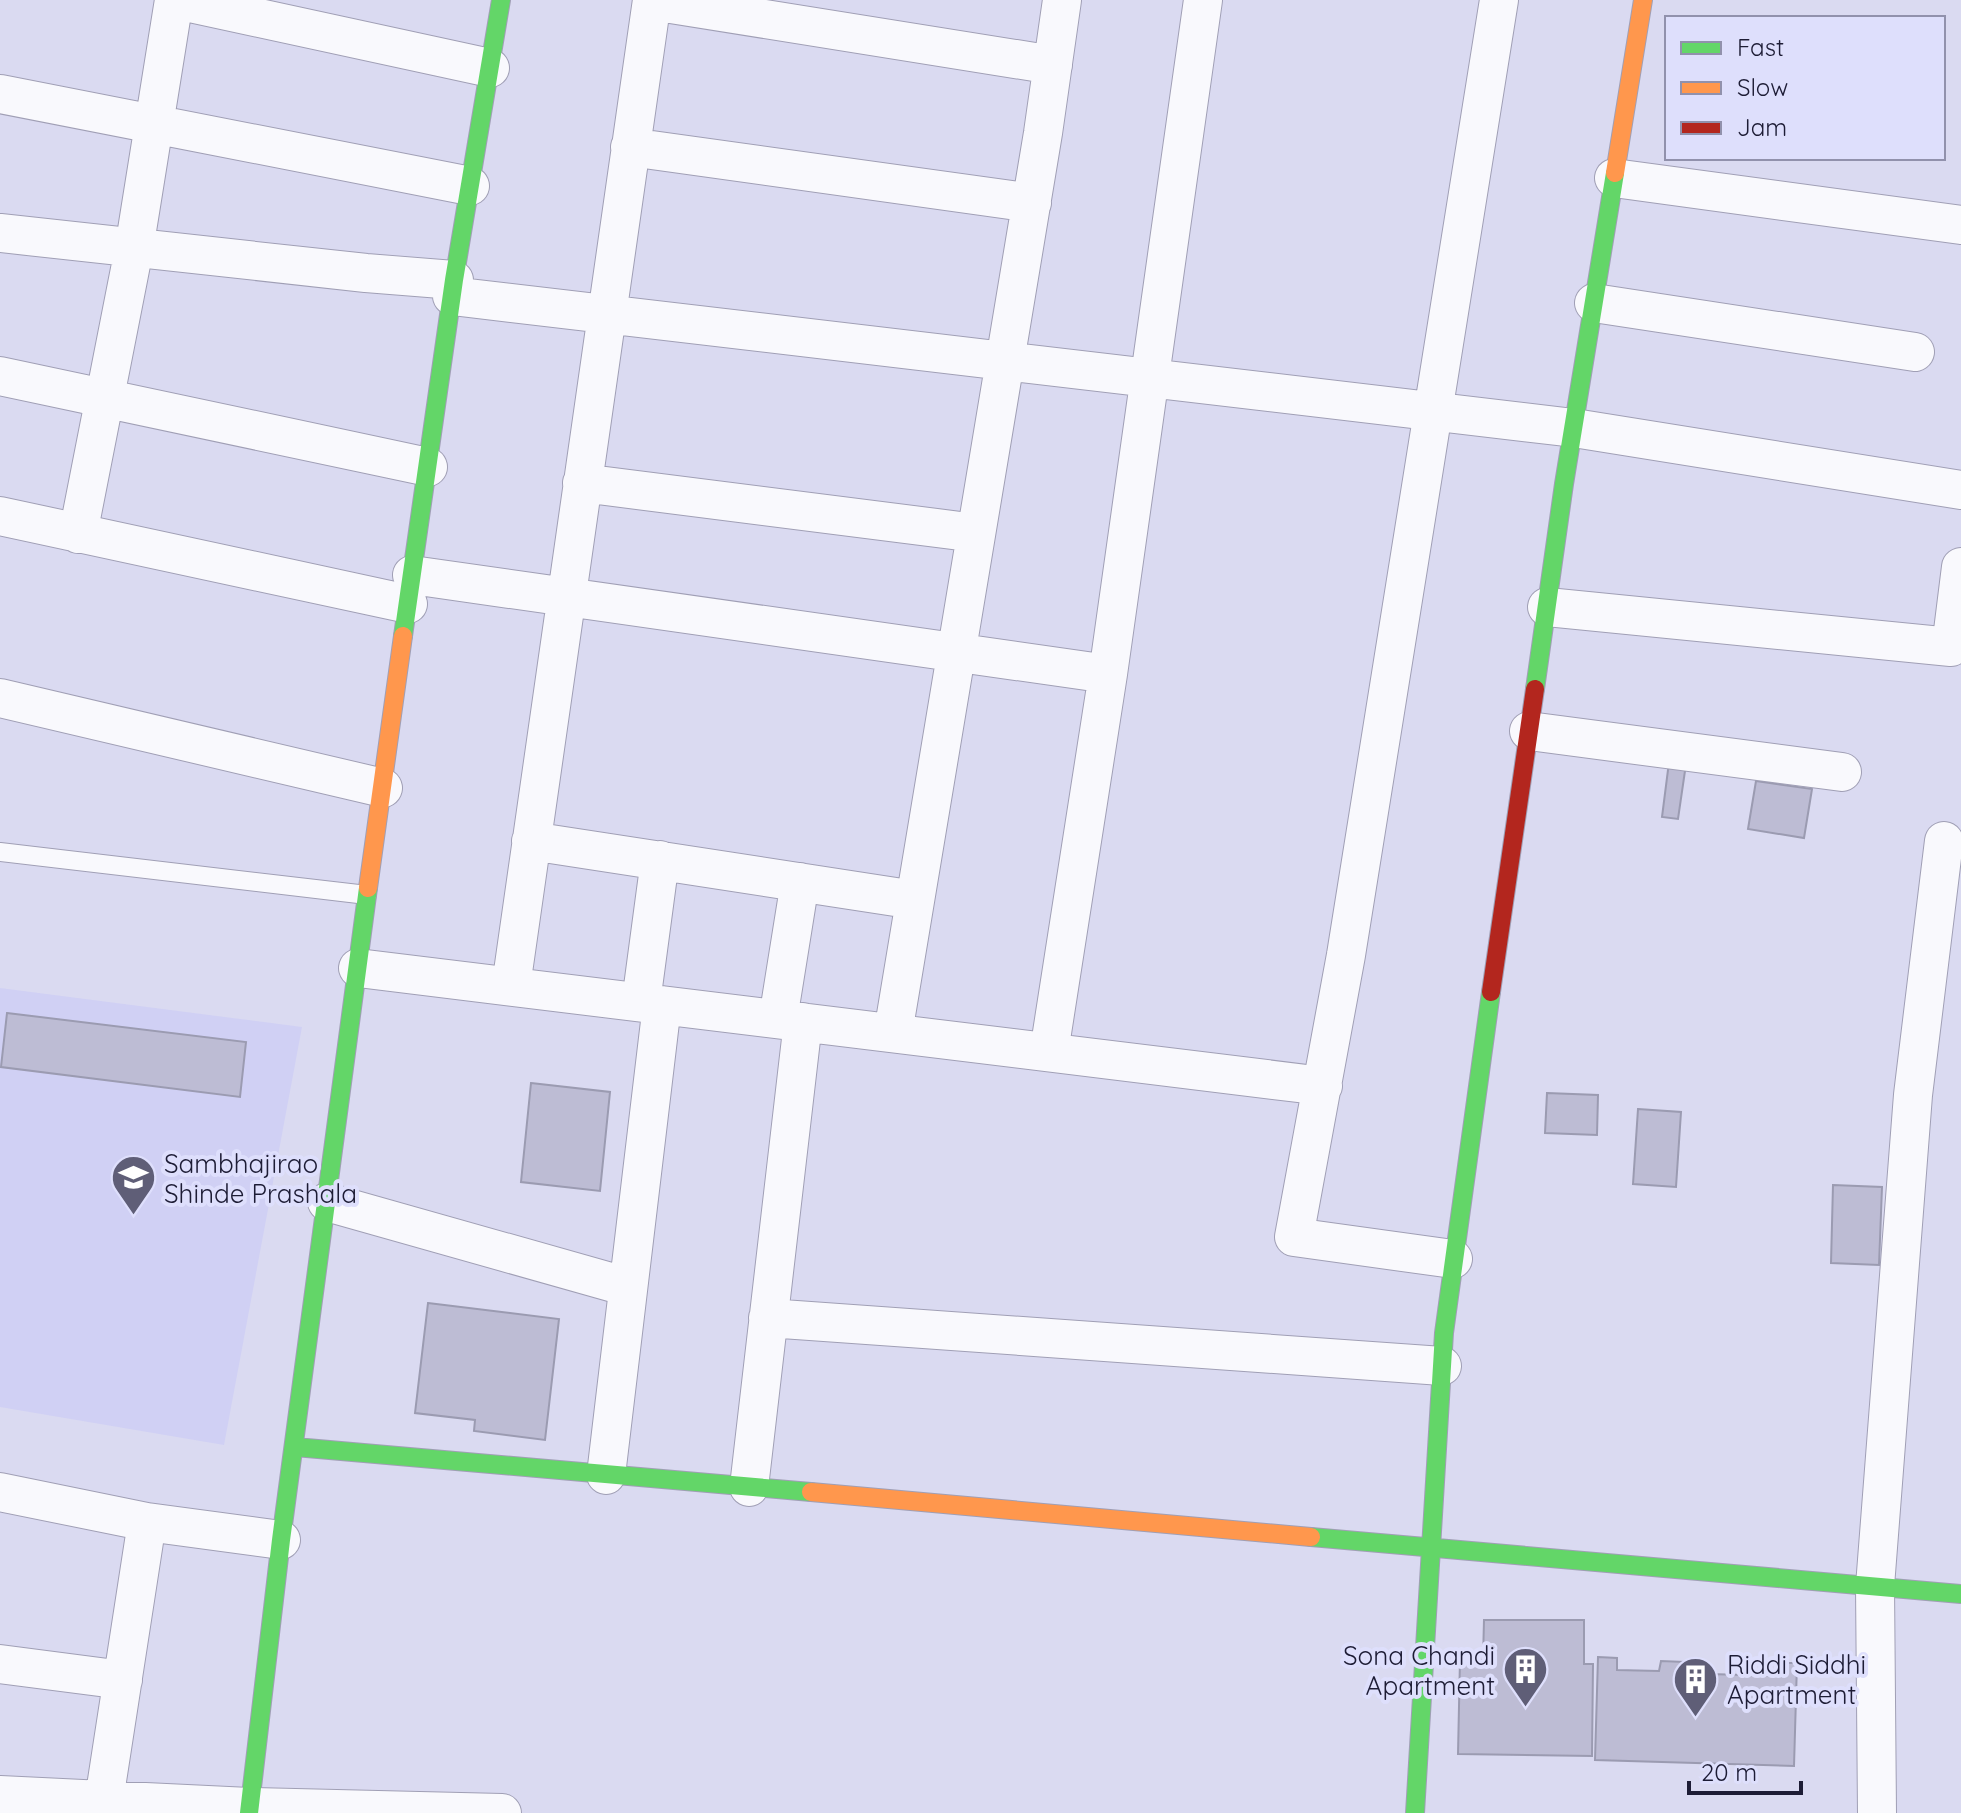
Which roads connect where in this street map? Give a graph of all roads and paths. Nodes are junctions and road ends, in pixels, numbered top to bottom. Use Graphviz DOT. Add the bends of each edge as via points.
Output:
graph roads {
  1 [pos="175,0"];
  2 [pos="501,0"];
  3 [pos="1062,0"];
  4 [pos="1203,0"];
  5 [pos="1499,0"];
  6 [pos="1643,0"];
  7 [pos="652,1"];
  8 [pos="1053,65"];
  9 [pos="490,68"];
  10 [pos="0,94"];
  11 [pos="154,124"];
  12 [pos="630,147"];
  13 [pos="1614,178"];
  14 [pos="470,186"];
  15 [pos="1032,203"];
  16 [pos="1961,225"];
  17 [pos="0,233"];
  18 [pos="134,249"];
  19 [pos="453,288"];
  20 [pos="1594,303"];
  21 [pos="606,314"];
  22 [pos="1915,352"];
  23 [pos="1005,361"];
  24 [pos="0,376"];
  25 [pos="1149,378"];
  26 [pos="104,399"];
  27 [pos="1433,412"];
  28 [pos="1574,428"];
  29 [pos="428,467"];
  30 [pos="582,483"];
  31 [pos="1961,490"];
  32 [pos="0,516"];
  33 [pos="976,533"];
  34 [pos="78,534"];
  35 [pos="1961,567"];
  36 [pos="410,590"];
  37 [pos="566,597"];
  38 [pos="1547,607"];
  39 [pos="956,653"];
  40 [pos="1108,674"];
  41 [pos="0,698"];
  42 [pos="1529,731"];
  43 [pos="1842,772"];
  44 [pos="383,788"];
  45 [pos="531,841"];
  46 [pos="1944,841"];
  47 [pos="0,852"];
  48 [pos="660,860"];
  49 [pos="800,882"];
  50 [pos="367,895"];
  51 [pos="915,900"];
  52 [pos="358,968"];
  53 [pos="511,986"];
  54 [pos="651,1003"];
  55 [pos="790,1020"];
  56 [pos="893,1033"];
  57 [pos="1049,1052"];
  58 [pos="1323,1086"];
  59 [pos="327,1202"];
  60 [pos="1453,1259"];
  61 [pos="628,1287"];
  62 [pos="768,1318"];
  63 [pos="1442,1366"];
  64 [pos="295,1447"];
  65 [pos="606,1475"];
  66 [pos="749,1487"];
  67 [pos="0,1492"];
  68 [pos="147,1522"];
  69 [pos="281,1540"];
  70 [pos="1431,1547"];
  71 [pos="1875,1586"];
  72 [pos="1961,1594"];
  73 [pos="0,1664"];
  74 [pos="123,1680"];
  75 [pos="0,1795"];
  76 [pos="104,1800"];
  77 [pos="249,1810"];
  78 [pos="409,1812"];
  79 [pos="502,1813"];
  80 [pos="1415,1813"];
  81 [pos="1877,1813"];
  1 -- 9 [label="street"];
  1 -- 11 [label="street"];
  2 -- 9 [label="street"];
  3 -- 8 [label="street"];
  4 -- 25 [label="street"];
  5 -- 27 [label="street"];
  6 -- 13 [label="street"];
  7 -- 8 [label="street"];
  7 -- 12 [label="street"];
  8 -- 15 [label="street"];
  9 -- 14 [label="street"];
  10 -- 11 [label="street"];
  11 -- 14 [label="street"];
  11 -- 18 [label="street"];
  12 -- 15 [label="street"];
  12 -- 21 [label="street"];
  13 -- 16 [label="street"];
  13 -- 20 [label="street"];
  14 -- 19 [label="street"];
  15 -- 23 [label="street"];
  17 -- 18 [label="street"];
  18 -- 19 [label="street"];
  18 -- 26 [label="street"];
  19 -- 21 [label="street"];
  19 -- 29 [label="street"];
  20 -- 22 [label="street"];
  20 -- 28 [label="street"];
  21 -- 23 [label="street"];
  21 -- 30 [label="street"];
  23 -- 25 [label="street"];
  23 -- 33 [label="street"];
  24 -- 26 [label="street"];
  25 -- 27 [label="street"];
  25 -- 40 [label="street"];
  26 -- 29 [label="street"];
  26 -- 34 [label="street"];
  27 -- 28 [label="street"];
  27 -- 58 [label="street"];
  28 -- 31 [label="street"];
  28 -- 38 [label="street"];
  29 -- 36 [label="street"];
  30 -- 33 [label="street"];
  30 -- 37 [label="street"];
  32 -- 34 [label="street"];
  33 -- 39 [label="street"];
  34 -- 36 [label="street"];
  35 -- 38 [label="street" via="1951,647"];
  36 -- 37 [label="street"];
  36 -- 44 [label="street"];
  37 -- 39 [label="street"];
  37 -- 45 [label="street"];
  38 -- 42 [label="street"];
  39 -- 40 [label="street"];
  39 -- 51 [label="street"];
  40 -- 57 [label="street"];
  41 -- 44 [label="street"];
  42 -- 43 [label="street"];
  42 -- 60 [label="street"];
  44 -- 50 [label="street"];
  45 -- 48 [label="street"];
  45 -- 53 [label="street"];
  46 -- 71 [label="street" via="1913,1095"];
  47 -- 50 [label="lane"];
  48 -- 49 [label="street"];
  48 -- 54 [label="street"];
  49 -- 51 [label="street"];
  49 -- 55 [label="street"];
  50 -- 52 [label="street"];
  51 -- 56 [label="street"];
  52 -- 53 [label="street"];
  52 -- 59 [label="street"];
  53 -- 54 [label="street"];
  54 -- 55 [label="street"];
  54 -- 61 [label="street"];
  55 -- 56 [label="street"];
  55 -- 62 [label="street"];
  56 -- 57 [label="street"];
  57 -- 58 [label="street"];
  58 -- 60 [label="street" via="1294,1237"];
  59 -- 61 [label="street"];
  59 -- 64 [label="street"];
  60 -- 63 [label="street"];
  61 -- 65 [label="street"];
  62 -- 63 [label="street"];
  62 -- 66 [label="street"];
  63 -- 70 [label="street"];
  64 -- 65 [label="street"];
  64 -- 69 [label="street"];
  65 -- 66 [label="street"];
  66 -- 70 [label="street"];
  67 -- 68 [label="street"];
  68 -- 69 [label="street"];
  68 -- 74 [label="street"];
  69 -- 77 [label="street"];
  70 -- 71 [label="street"];
  70 -- 80 [label="street"];
  71 -- 72 [label="street"];
  71 -- 81 [label="street"];
  73 -- 74 [label="street"];
  74 -- 76 [label="street"];
  75 -- 76 [label="street"];
  76 -- 77 [label="street"];
  77 -- 78 [label="street"];
  78 -- 79 [label="street"];
}
